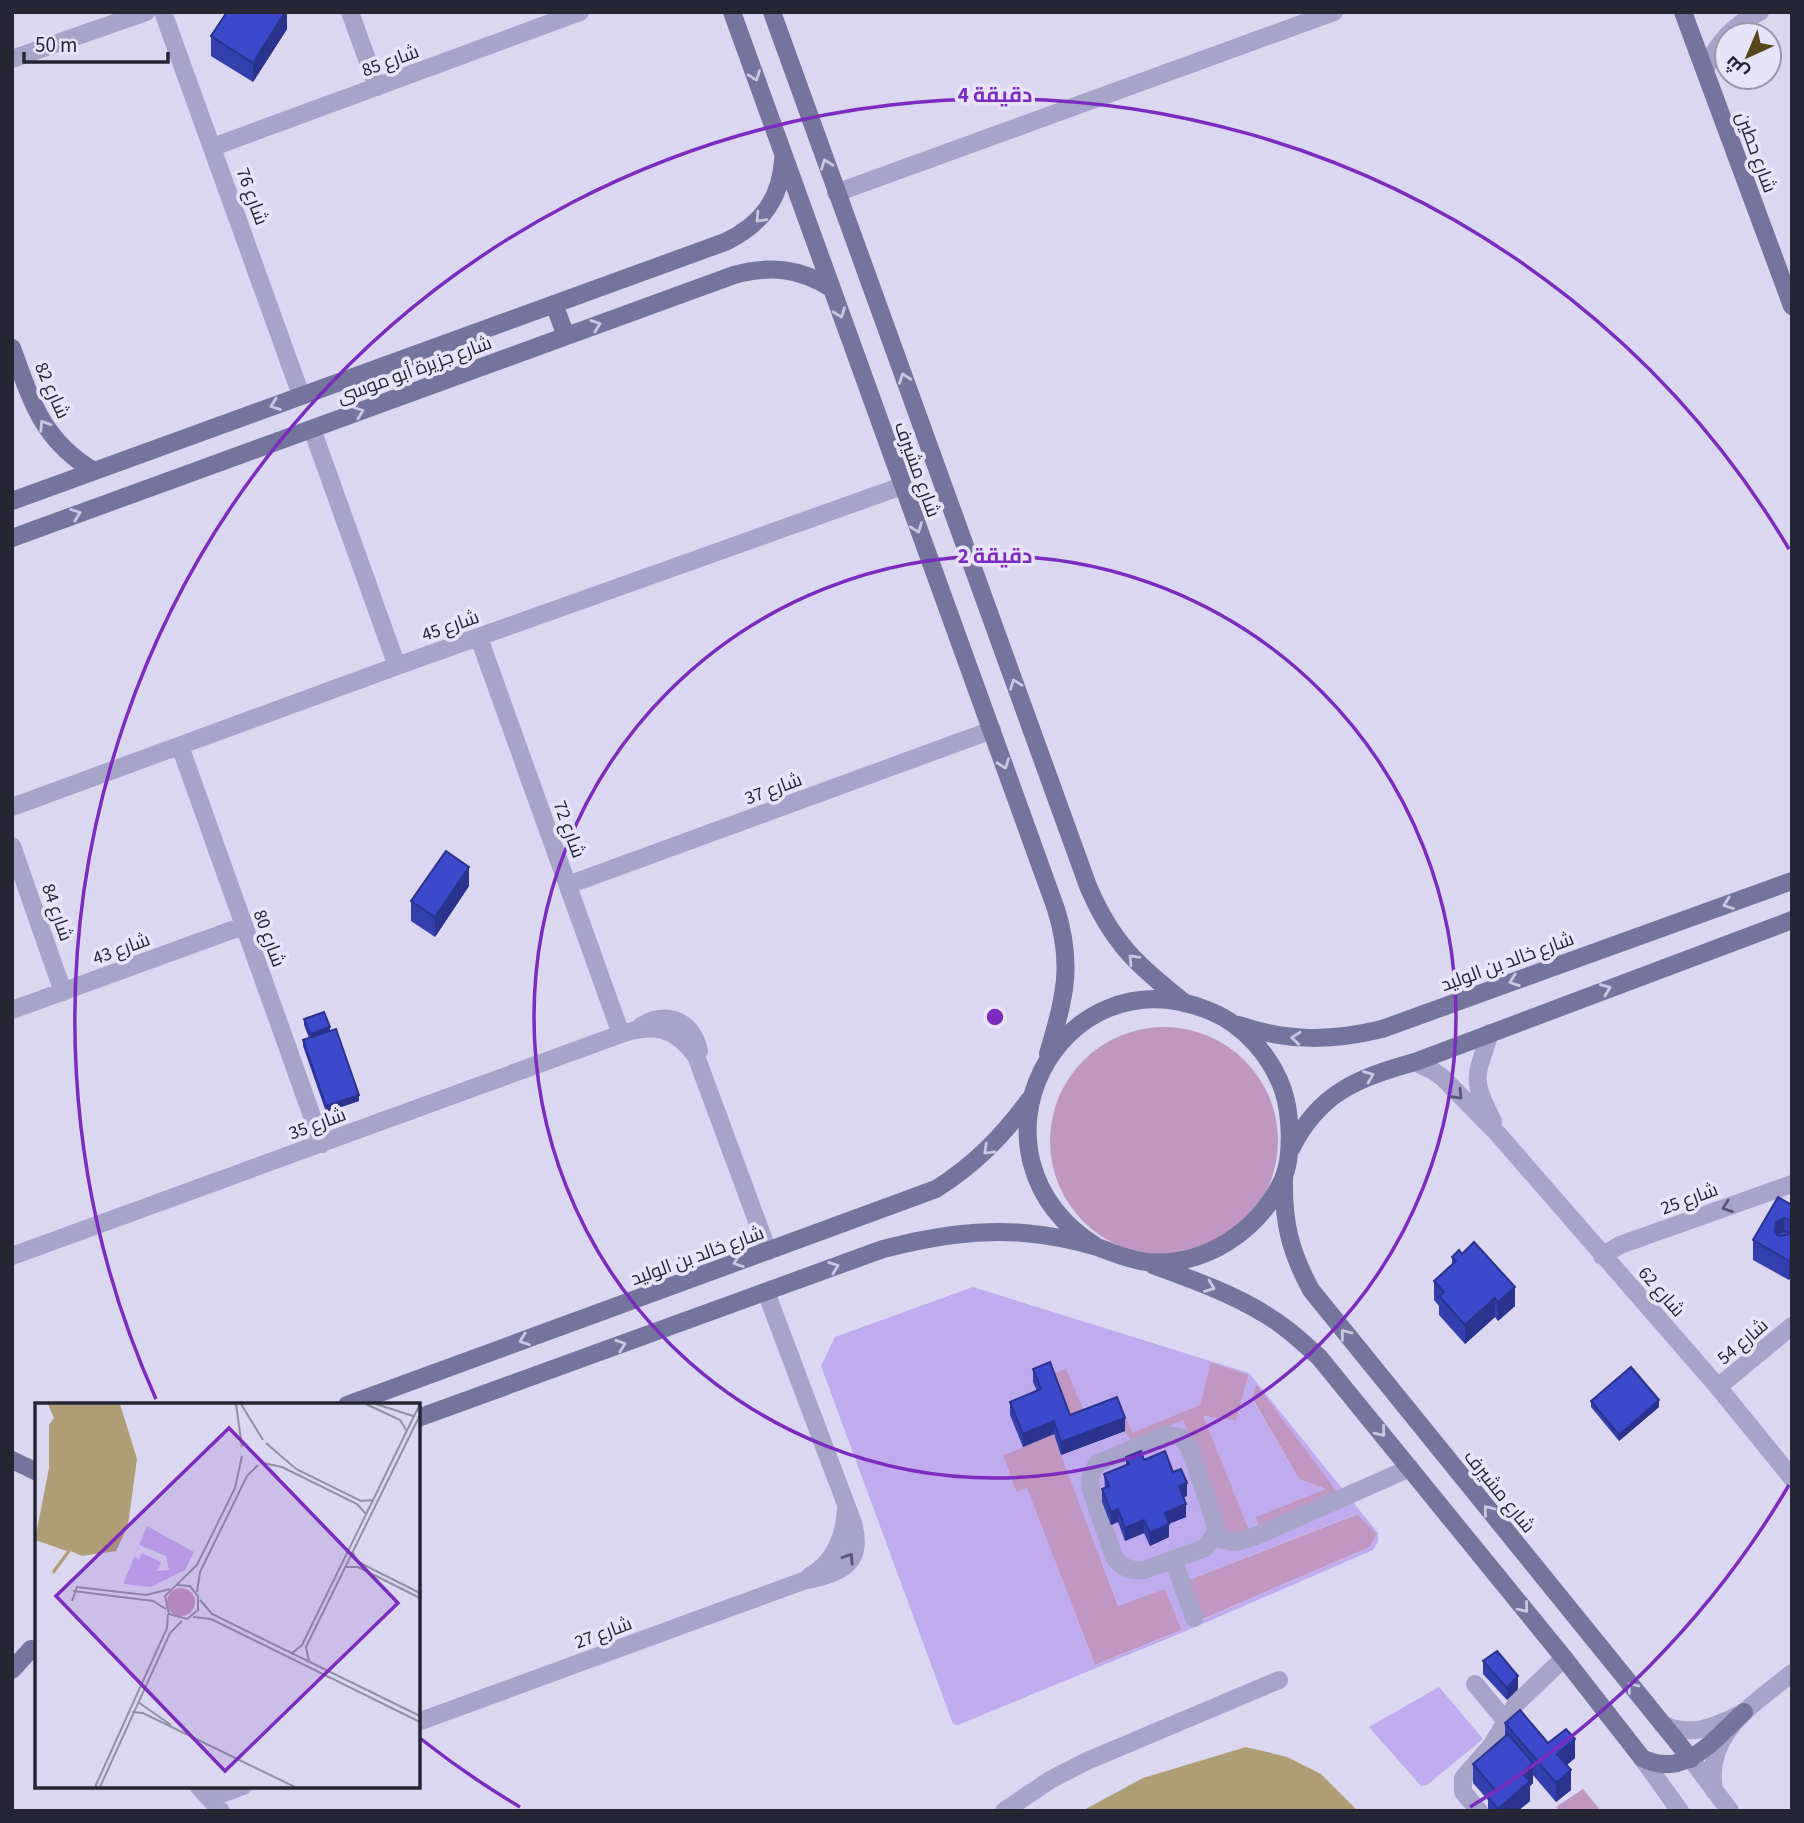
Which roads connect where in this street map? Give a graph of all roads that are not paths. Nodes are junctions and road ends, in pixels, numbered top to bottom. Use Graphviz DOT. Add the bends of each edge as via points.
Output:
graph roads {
  1 [pos="146,12"];
  2 [pos="163,12"];
  3 [pos="350,12"];
  4 [pos="580,12"];
  5 [pos="732,12"];
  6 [pos="772,12"];
  7 [pos="1334,12"];
  8 [pos="1683,12"];
  9 [pos="1760,12"];
  10 [pos="12,59"];
  11 [pos="1705,70"];
  12 [pos="377,87"];
  13 [pos="213,147"];
  14 [pos="783,156"];
  15 [pos="836,193"];
  16 [pos="831,288"];
  17 [pos="1790,297"];
  18 [pos="554,304"];
  19 [pos="566,336"];
  20 [pos="14,363"];
  21 [pos="302,396"];
  22 [pos="312,429"];
  23 [pos="94,471"];
  24 [pos="902,486"];
  25 [pos="12,500"];
  26 [pos="12,538"];
  27 [pos="479,638"];
  28 [pos="397,666"];
  29 [pos="992,730"];
  30 [pos="180,746"];
  31 [pos="12,807"];
  32 [pos="12,846"];
  33 [pos="1792,881"];
  34 [pos="568,886"];
  35 [pos="1792,920"];
  36 [pos="243,926"];
  37 [pos="63,992"];
  38 [pos="1185,1003"];
  39 [pos="12,1010"];
  40 [pos="1230,1022"];
  41 [pos="628,1032"];
  42 [pos="1490,1032"];
  43 [pos="1415,1062"];
  44 [pos="1045,1063"];
  45 [pos="1031,1097"];
  46 [pos="1497,1134"];
  47 [pos="321,1144"];
  48 [pos="1287,1155"];
  49 [pos="1284,1177"];
  50 [pos="1792,1184"];
  51 [pos="1097,1247"];
  52 [pos="768,1251"];
  53 [pos="12,1256"];
  54 [pos="1602,1256"];
  55 [pos="1146,1262"];
  56 [pos="766,1292"];
  57 [pos="1792,1326"];
  58 [pos="1718,1387"];
  59 [pos="352,1403"];
  60 [pos="420,1417"];
  61 [pos="12,1460"];
  62 [pos="1410,1468"];
  63 [pos="35,1471"];
  64 [pos="1792,1478"];
  65 [pos="1214,1538"];
  66 [pos="1173,1559"];
  67 [pos="1194,1618"];
  68 [pos="35,1647"];
  69 [pos="12,1656"];
  70 [pos="1564,1658"];
  71 [pos="12,1670"];
  72 [pos="1792,1673"];
  73 [pos="1279,1680"];
  74 [pos="1475,1684"];
  75 [pos="1744,1712"];
  76 [pos="1505,1720"];
  77 [pos="420,1721"];
  78 [pos="1662,1724"];
  79 [pos="1642,1758"];
  80 [pos="1690,1759"];
  81 [pos="238,1788"];
  82 [pos="1714,1791"];
  83 [pos="210,1798"];
  84 [pos="1004,1811"];
  85 [pos="1479,1811"];
  86 [pos="1680,1811"];
  87 [pos="1730,1811"];
  1 -- 10 [label="street"];
  2 -- 13 [label="street, شارع 76"];
  3 -- 12 [label="street"];
  4 -- 12 [label="street, شارع 85"];
  5 -- 14 [label="main road, شارع مشيرف, one-way"];
  15 -- 6 [label="main road, شارع مشيرف, one-way"];
  7 -- 15 [label="street"];
  8 -- 11 [label="main road, شارع حطين"];
  9 -- 11 [label="street" via="1727,34"];
  11 -- 17 [label="main road, شارع حطين"];
  12 -- 13 [label="street, شارع 85"];
  13 -- 21 [label="street, شارع 76"];
  14 -- 16 [label="main road, شارع مشيرف"];
  14 -- 18 [label="main road, شارع جزيرة أبو موسى, one-way" via="780,184 769,209 742,234"];
  38 -- 15 [label="main road, شارع مشيرف, one-way" via="1132,959 1099,913"];
  19 -- 16 [label="main road, شارع جزيرة أبو موسى, one-way" via="754,269 794,271"];
  16 -- 24 [label="main road, شارع مشيرف, one-way"];
  18 -- 19 [label="main road"];
  18 -- 21 [label="main road, شارع جزيرة أبو موسى"];
  22 -- 19 [label="main road, شارع جزيرة أبو موسى, one-way"];
  23 -- 20 [label="main road, شارع 82, one-way" via="51,436"];
  21 -- 23 [label="main road, شارع جزيرة أبو موسى, one-way"];
  26 -- 22 [label="main road, شارع جزيرة أبو موسى, one-way"];
  22 -- 28 [label="street"];
  23 -- 25 [label="main road, شارع جزيرة أبو موسى"];
  24 -- 27 [label="street, شارع 45"];
  24 -- 29 [label="main road, شارع مشيرف, one-way"];
  27 -- 28 [label="street, شارع 45"];
  27 -- 34 [label="street, شارع 72"];
  28 -- 30 [label="street, شارع 45"];
  29 -- 34 [label="street, شارع 37"];
  29 -- 44 [label="main road, شارع مشيرف, one-way" via="1063,933 1067,957 1062,1005"];
  30 -- 31 [label="street, شارع 45"];
  30 -- 36 [label="street, شارع 80"];
  32 -- 37 [label="street, شارع 84"];
  33 -- 40 [label="main road, شارع خالد بن الوليد, one-way" via="1382,1029 1321,1040 1290,1038"];
  34 -- 41 [label="street, شارع 72"];
  42 -- 35 [label="main road, one-way"];
  36 -- 37 [label="street, شارع 43"];
  36 -- 47 [label="street, شارع 80"];
  37 -- 39 [label="street, شارع 43"];
  38 -- 40 [label="main road"];
  38 -- 44 [label="main road" via="1162,1000 1116,1006 1076,1028"];
  40 -- 48 [label="main road, شارع مشيرف" via="1262,1051 1274,1070 1288,1111"];
  41 -- 47 [label="street, شارع 35"];
  41 -- 52 [label="street" via="663,1017 686,1026 694,1036"];
  42 -- 43 [label="main road"];
  42 -- 46 [label="street, شارع 62" via="1476,1079"];
  43 -- 46 [label="street, شارع 62, one-way" via="1443,1078"];
  48 -- 43 [label="main road, one-way" via="1313,1114 1350,1084"];
  44 -- 45 [label="main road"];
  45 -- 51 [label="main road" via="1027,1136 1034,1174 1059,1216"];
  45 -- 52 [label="main road, شارع خالد بن الوليد, one-way" via="989,1150 936,1189"];
  46 -- 54 [label="street, شارع 62"];
  47 -- 53 [label="street, شارع 35"];
  48 -- 49 [label="main road, شارع مشيرف"];
  49 -- 55 [label="main road" via="1257,1219 1239,1236 1195,1257"];
  78 -- 49 [label="main road, شارع مشيرف, one-way" via="1311,1290 1287,1236"];
  50 -- 54 [label="street, شارع 25, one-way" via="1620,1245"];
  51 -- 55 [label="main road"];
  56 -- 51 [label="main road, one-way" via="883,1249 954,1234 1026,1233"];
  52 -- 59 [label="main road, شارع خالد بن الوليد, one-way"];
  54 -- 58 [label="street, شارع 62"];
  55 -- 62 [label="main road, one-way" via="1233,1296 1293,1333 1319,1357"];
  60 -- 56 [label="main road, one-way"];
  56 -- 77 [label="street, شارع 27" via="858,1538 848,1564 836,1573 803,1581"];
  57 -- 58 [label="street, شارع 54"];
  58 -- 64 [label="street, شارع 62"];
  61 -- 63 [label="main road"];
  62 -- 65 [label="street" via="1246,1540"];
  62 -- 70 [label="main road, one-way"];
  65 -- 66 [label="street" via="1205,1548"];
  65 -- 66 [label="street" via="1214,1520 1190,1449 1181,1437 1166,1436 1098,1463 1092,1471 1091,1490 1119,1564 1135,1571"];
  66 -- 67 [label="street"];
  68 -- 69 [label="main road"];
  68 -- 71 [label="main road"];
  70 -- 76 [label="street"];
  70 -- 79 [label="main road"];
  72 -- 75 [label="street"];
  73 -- 84 [label="street" via="1087,1761"];
  74 -- 76 [label="street"];
  75 -- 78 [label="street" via="1703,1730"];
  75 -- 80 [label="main road"];
  75 -- 82 [label="street" via="1716,1749"];
  76 -- 85 [label="street" via="1491,1746 1463,1778 1464,1792"];
  78 -- 80 [label="main road, شارع مشيرف"];
  79 -- 80 [label="main road" via="1665,1766"];
  79 -- 86 [label="street"];
  80 -- 82 [label="street, شارع مشيرف"];
  81 -- 83 [label="street"];
  82 -- 87 [label="street, شارع مشيرف"];
}
